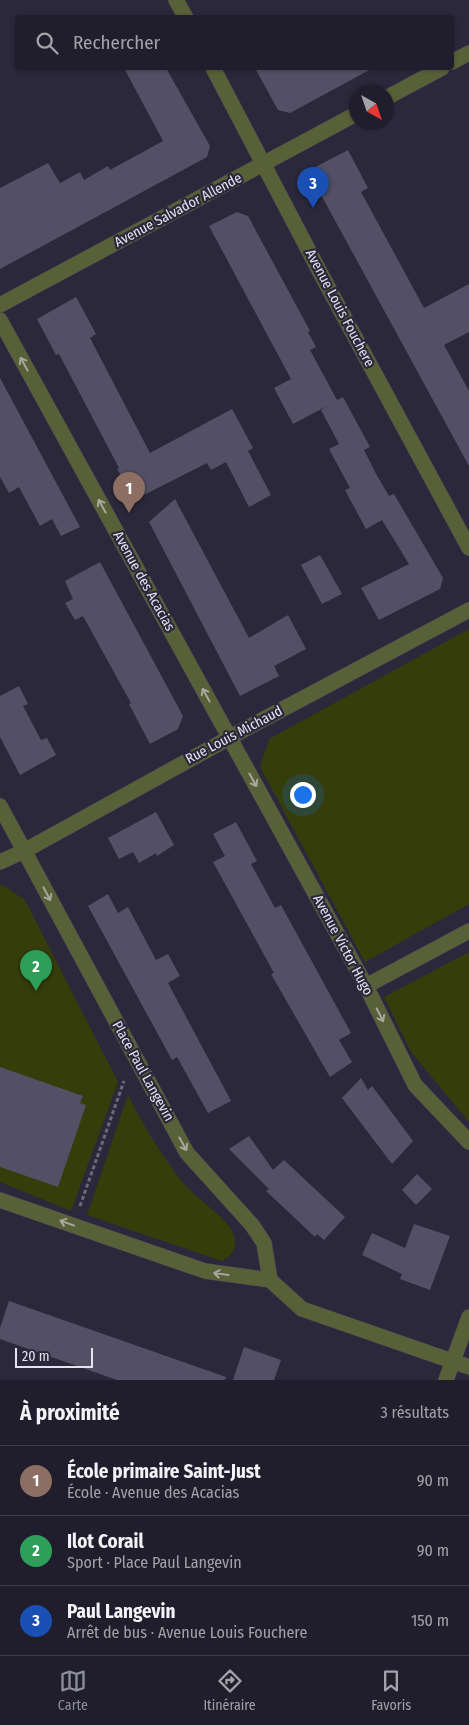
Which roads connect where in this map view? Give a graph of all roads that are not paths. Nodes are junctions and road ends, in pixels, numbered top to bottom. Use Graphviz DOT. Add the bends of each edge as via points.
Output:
graph roads {
  1 [pos="176,0"];
  2 [pos="184,15"];
  3 [pos="469,53"];
  4 [pos="454,61"];
  5 [pos="213,70"];
  6 [pos="438,70"];
  7 [pos="394,94"];
  8 [pos="349,118"];
  9 [pos="264,164"];
  10 [pos="0,305"];
  11 [pos="0,320"];
  12 [pos="469,548"];
  13 [pos="469,610"];
  14 [pos="230,737"];
  15 [pos="0,806"];
  16 [pos="24,851"];
  17 [pos="0,862"];
  18 [pos="469,931"];
  19 [pos="366,986"];
  20 [pos="469,1142"];
  21 [pos="0,1200"];
  22 [pos="270,1280"];
  23 [pos="469,1317"];
  24 [pos="453,1362"];
  25 [pos="469,1367"];
  26 [pos="446,1380"];
  1 -- 2 [label="street"];
  3 -- 4 [label="street"];
  5 -- 9 [label="street, Avenue Louis Fouchere"];
  6 -- 7 [label="street"];
  8 -- 9 [label="street, Avenue Salvador Allende"];
  9 -- 10 [label="street, Avenue Salvador Allende"];
  9 -- 12 [label="street, Avenue Louis Fouchere"];
  14 -- 11 [label="street, Avenue des Acacias, one-way"];
  13 -- 14 [label="street, Rue Louis Michaud"];
  14 -- 16 [label="street, Rue Louis Michaud"];
  14 -- 19 [label="street, Avenue Victor Hugo, one-way"];
  15 -- 16 [label="street, Place Paul Langevin"];
  16 -- 17 [label="street, Rue Louis Michaud"];
  16 -- 22 [label="street, Place Paul Langevin, one-way" via="187,1153 252,1225 264,1244"];
  18 -- 19 [label="street"];
  19 -- 20 [label="street, Avenue Victor Hugo, one-way" via="415,1085"];
  22 -- 21 [label="street, one-way" via="205,1271"];
  22 -- 24 [label="street" via="302,1309"];
  23 -- 24 [label="street"];
  24 -- 25 [label="street"];
  24 -- 26 [label="street"];
}
